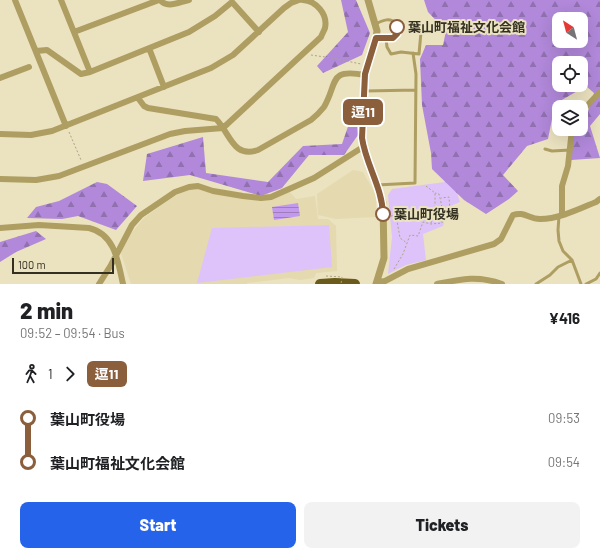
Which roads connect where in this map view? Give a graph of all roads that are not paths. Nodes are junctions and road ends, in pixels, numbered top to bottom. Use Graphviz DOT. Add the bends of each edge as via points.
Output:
graph roads {
  1 [pos="16,0"];
  2 [pos="61,0"];
  3 [pos="159,0"];
  4 [pos="189,0"];
  5 [pos="299,0"];
  6 [pos="303,0"];
  7 [pos="368,0"];
  8 [pos="233,1"];
  9 [pos="376,24"];
  10 [pos="74,32"];
  11 [pos="259,32"];
  12 [pos="420,32"];
  13 [pos="376,38"];
  14 [pos="386,38"];
  15 [pos="149,48"];
  16 [pos="36,51"];
  17 [pos="413,53"];
  18 [pos="29,67"];
  19 [pos="90,72"];
  20 [pos="365,74"];
  21 [pos="0,78"];
  22 [pos="164,87"];
  23 [pos="416,90"];
  24 [pos="364,91"];
  25 [pos="600,92"];
  26 [pos="138,98"];
  27 [pos="588,105"];
  28 [pos="66,126"];
  29 [pos="223,128"];
  30 [pos="0,134"];
  31 [pos="571,136"];
  32 [pos="363,147"];
  33 [pos="545,150"];
  34 [pos="570,150"];
  35 [pos="0,179"];
  36 [pos="377,185"];
  37 [pos="600,199"];
  38 [pos="561,215"];
  39 [pos="0,228"];
  40 [pos="116,254"];
  41 [pos="572,260"];
  42 [pos="600,273"];
  43 [pos="323,280"];
  44 [pos="386,280"];
  45 [pos="377,283"];
  46 [pos="99,284"];
  47 [pos="123,284"];
  48 [pos="355,284"];
  49 [pos="393,284"];
  50 [pos="437,284"];
  51 [pos="502,284"];
  52 [pos="536,284"];
  53 [pos="581,284"];
  54 [pos="586,284"];
  1 -- 16 [label="street"];
  2 -- 10 [label="street"];
  3 -- 4 [label="street" via="164,5"];
  3 -- 10 [label="street"];
  5 -- 11 [label="street" via="284,8"];
  6 -- 29 [label="street" via="315,4 322,11 325,28 321,37"];
  7 -- 9 [label="street"];
  8 -- 11 [label="street"];
  8 -- 15 [label="street" via="216,16 189,32"];
  9 -- 13 [label="street"];
  9 -- 14 [label="lane" via="384,20 397,24 397,34 393,38"];
  10 -- 19 [label="street"];
  11 -- 22 [label="street" via="223,62"];
  12 -- 17 [label="lane" via="419,54"];
  13 -- 14 [label="lane"];
  13 -- 20 [label="street"];
  14 -- 17 [label="lane" via="391,54"];
  15 -- 19 [label="street"];
  15 -- 22 [label="street"];
  16 -- 19 [label="street" via="47,50 81,74"];
  16 -- 28 [label="street"];
  17 -- 23 [label="lane"];
  18 -- 21 [label="street"];
  20 -- 24 [label="street"];
  20 -- 29 [label="street" via="353,72 338,76 318,115 258,150 252,152 237,148"];
  22 -- 26 [label="street"];
  23 -- 24 [label="lane"];
  23 -- 36 [label="lane" via="415,182"];
  24 -- 32 [label="street"];
  25 -- 27 [label="street"];
  26 -- 28 [label="street"];
  26 -- 29 [label="street" via="148,108 216,119"];
  28 -- 30 [label="street" via="42,134"];
  29 -- 35 [label="street" via="170,134 59,176 36,180"];
  31 -- 34 [label="street"];
  32 -- 36 [label="street"];
  32 -- 40 [label="street" via="314,178 272,196 243,196 198,186 175,192 141,215 132,225"];
  33 -- 34 [label="lane"];
  34 -- 38 [label="street" via="562,186"];
  36 -- 45 [label="street" via="382,203 384,258"];
  37 -- 38 [label="street"];
  38 -- 41 [label="lane" via="559,241 563,251"];
  38 -- 44 [label="street" via="539,219 519,213 513,215 501,239 494,244 408,269"];
  39 -- 40 [label="street" via="35,225 96,229 114,248"];
  40 -- 46 [label="street"];
  40 -- 47 [label="street"];
  41 -- 52 [label="lane"];
  41 -- 53 [label="lane"];
  42 -- 54 [label="lane" via="596,279"];
  43 -- 48 [label="highway"];
  44 -- 45 [label="street"];
  44 -- 49 [label="street"];
  50 -- 51 [label="street" via="470,278"];
}
